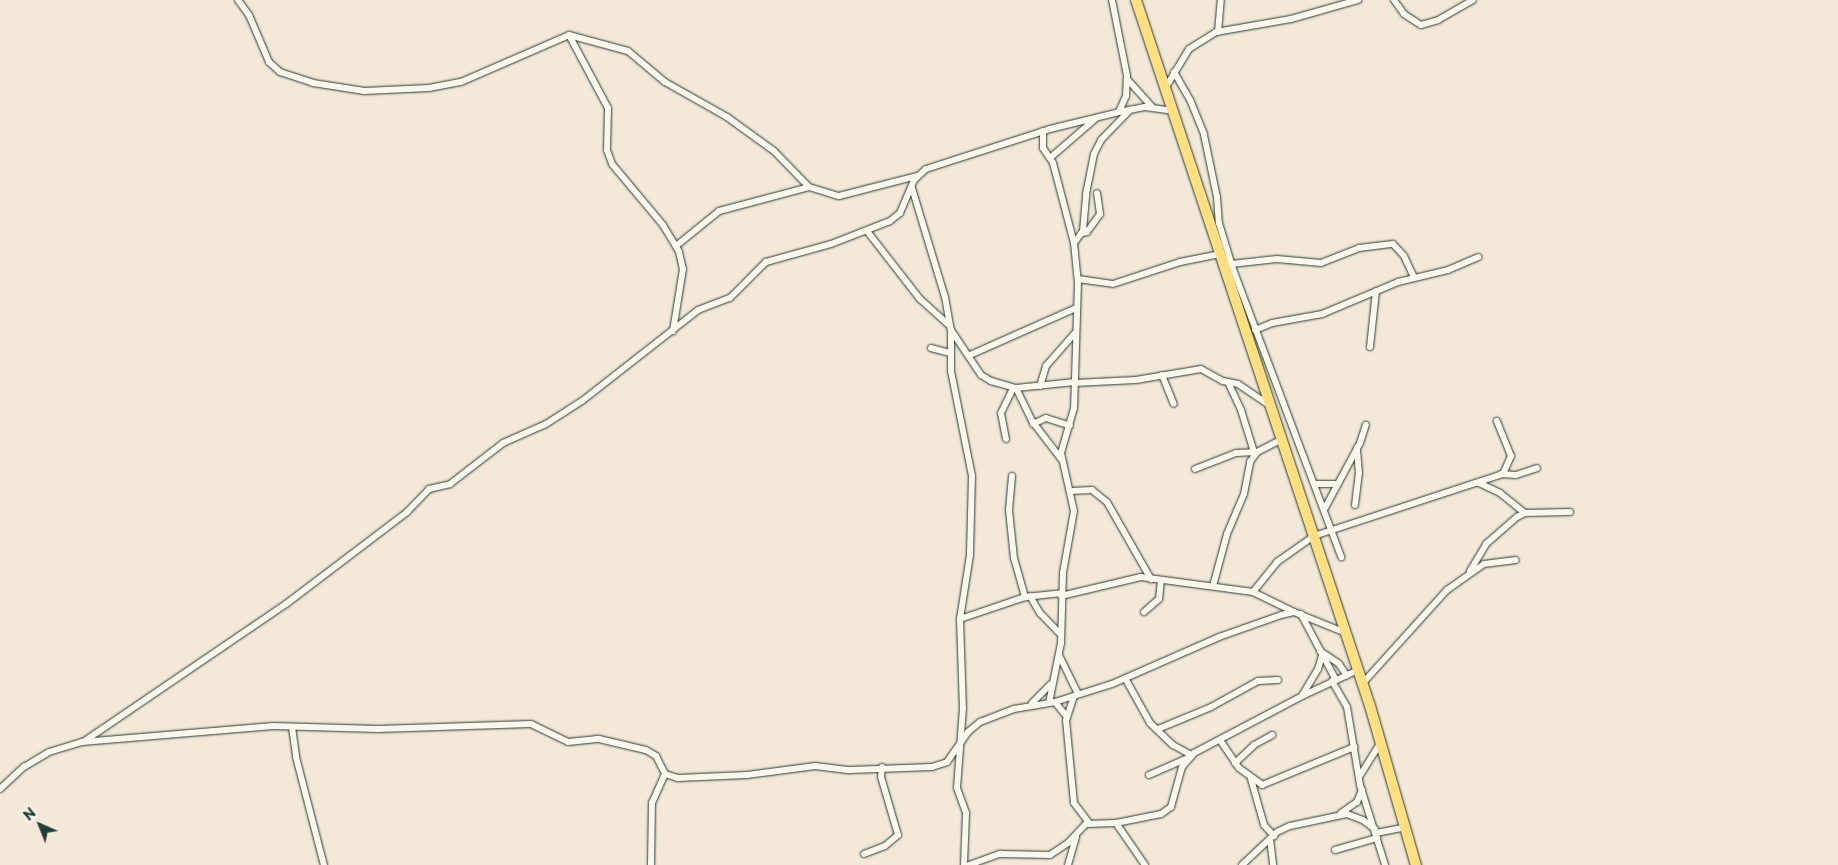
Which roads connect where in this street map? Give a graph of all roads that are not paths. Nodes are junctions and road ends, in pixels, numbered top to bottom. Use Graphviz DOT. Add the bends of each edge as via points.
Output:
graph roads {
  1 [pos="238,0"];
  2 [pos="1112,0"];
  3 [pos="1136,0"];
  4 [pos="1220,0"];
  5 [pos="1358,0"];
  6 [pos="1394,0"];
  7 [pos="1473,0"];
  8 [pos="1218,32"];
  9 [pos="569,35"];
  10 [pos="1174,72"];
  11 [pos="1127,79"];
  12 [pos="1165,88"];
  13 [pos="1153,108"];
  14 [pos="1131,110"];
  15 [pos="1173,111"];
  16 [pos="1119,112"];
  17 [pos="1095,119"];
  18 [pos="1043,131"];
  19 [pos="1050,158"];
  20 [pos="917,176"];
  21 [pos="809,187"];
  22 [pos="912,188"];
  23 [pos="1097,193"];
  24 [pos="867,231"];
  25 [pos="1082,234"];
  26 [pos="1074,243"];
  27 [pos="676,246"];
  28 [pos="1220,254"];
  29 [pos="1478,257"];
  30 [pos="1231,264"];
  31 [pos="1414,277"];
  32 [pos="1078,280"];
  33 [pos="1376,292"];
  34 [pos="1076,308"];
  35 [pos="950,328"];
  36 [pos="1255,330"];
  37 [pos="673,331"];
  38 [pos="1075,333"];
  39 [pos="1370,347"];
  40 [pos="931,348"];
  41 [pos="950,353"];
  42 [pos="970,355"];
  43 [pos="1162,375"];
  44 [pos="1075,382"];
  45 [pos="1228,382"];
  46 [pos="1040,386"];
  47 [pos="1015,388"];
  48 [pos="1174,404"];
  49 [pos="1269,405"];
  50 [pos="1497,422"];
  51 [pos="1033,424"];
  52 [pos="1366,425"];
  53 [pos="1070,426"];
  54 [pos="1006,439"];
  55 [pos="1281,440"];
  56 [pos="1357,448"];
  57 [pos="1255,452"];
  58 [pos="1063,461"];
  59 [pos="1537,468"];
  60 [pos="1195,469"];
  61 [pos="1501,474"];
  62 [pos="1012,476"];
  63 [pos="1479,483"];
  64 [pos="1315,484"];
  65 [pos="1335,484"];
  66 [pos="1071,491"];
  67 [pos="1355,505"];
  68 [pos="1325,508"];
  69 [pos="1570,512"];
  70 [pos="1526,513"];
  71 [pos="1333,532"];
  72 [pos="1314,536"];
  73 [pos="1341,557"];
  74 [pos="1516,560"];
  75 [pos="1468,574"];
  76 [pos="1151,579"];
  77 [pos="1161,581"];
  78 [pos="1213,586"];
  79 [pos="1253,592"];
  80 [pos="1062,595"];
  81 [pos="1028,597"];
  82 [pos="1144,612"];
  83 [pos="1294,612"];
  84 [pos="1301,614"];
  85 [pos="960,619"];
  86 [pos="1346,633"];
  87 [pos="1060,634"];
  88 [pos="1320,653"];
  89 [pos="1059,655"];
  90 [pos="1358,670"];
  91 [pos="1347,676"];
  92 [pos="1125,678"];
  93 [pos="1278,680"];
  94 [pos="1334,680"];
  95 [pos="1053,682"];
  96 [pos="1362,684"];
  97 [pos="1076,695"];
  98 [pos="1302,696"];
  99 [pos="1052,702"];
  100 [pos="1024,706"];
  101 [pos="1067,717"];
  102 [pos="292,727"];
  103 [pos="1158,729"];
  104 [pos="1272,735"];
  105 [pos="1220,740"];
  106 [pos="83,742"];
  107 [pos="1380,742"];
  108 [pos="960,746"];
  109 [pos="1354,747"];
  110 [pos="1189,756"];
  111 [pos="1235,763"];
  112 [pos="882,768"];
  113 [pos="665,774"];
  114 [pos="1149,775"];
  115 [pos="1359,777"];
  116 [pos="1251,779"];
  117 [pos="0,789"];
  118 [pos="1362,790"];
  119 [pos="1338,816"];
  120 [pos="1116,823"];
  121 [pos="1090,824"];
  122 [pos="1406,827"];
  123 [pos="1376,833"];
  124 [pos="1077,835"];
  125 [pos="1272,837"];
  126 [pos="1334,850"];
  127 [pos="864,854"];
  128 [pos="324,865"];
  129 [pos="651,865"];
  130 [pos="964,865"];
  131 [pos="969,865"];
  132 [pos="1068,865"];
  133 [pos="1145,865"];
  134 [pos="1242,865"];
  135 [pos="1273,865"];
  136 [pos="1385,865"];
  137 [pos="1416,865"];
  1 -- 9 [label="street" via="249,15 269,62 280,72 313,83 364,91 420,89 461,82"];
  2 -- 11 [label="street"];
  3 -- 12 [label="main road"];
  4 -- 8 [label="street"];
  5 -- 8 [label="street" via="1291,19"];
  6 -- 7 [label="street" via="1404,14 1421,24 1438,20"];
  8 -- 10 [label="street" via="1189,49"];
  9 -- 21 [label="street" via="619,48 642,59 665,82 720,112 774,150"];
  9 -- 27 [label="street" via="610,114 608,150 612,164 663,225"];
  10 -- 12 [label="street"];
  10 -- 30 [label="street" via="1204,135 1219,223"];
  11 -- 13 [label="street"];
  11 -- 16 [label="street" via="1126,96"];
  12 -- 15 [label="main road"];
  13 -- 14 [label="street"];
  13 -- 15 [label="street"];
  14 -- 16 [label="street"];
  14 -- 25 [label="street" via="1110,130 1094,154"];
  15 -- 28 [label="main road"];
  16 -- 17 [label="street"];
  17 -- 18 [label="street"];
  17 -- 19 [label="street"];
  18 -- 19 [label="street" via="1043,148"];
  18 -- 20 [label="street" via="947,162"];
  19 -- 26 [label="street"];
  20 -- 21 [label="street" via="846,195"];
  20 -- 22 [label="street"];
  21 -- 27 [label="street" via="718,211"];
  22 -- 24 [label="street" via="900,213"];
  22 -- 35 [label="street" via="939,272"];
  23 -- 25 [label="street" via="1100,214"];
  24 -- 35 [label="street" via="920,299"];
  24 -- 37 [label="street" via="766,262 737,293 698,310"];
  25 -- 26 [label="street"];
  26 -- 32 [label="street"];
  27 -- 37 [label="street" via="683,268"];
  28 -- 32 [label="street" via="1180,262 1113,284"];
  28 -- 49 [label="main road"];
  29 -- 31 [label="street" via="1448,270"];
  30 -- 31 [label="street" via="1277,259 1321,263 1359,248 1393,244 1404,256"];
  30 -- 36 [label="street"];
  31 -- 33 [label="street"];
  32 -- 34 [label="street"];
  33 -- 36 [label="street" via="1322,314 1272,323"];
  33 -- 39 [label="street"];
  34 -- 38 [label="street"];
  34 -- 42 [label="street"];
  35 -- 41 [label="street"];
  35 -- 42 [label="street"];
  36 -- 64 [label="street"];
  37 -- 106 [label="street" via="654,341 582,401 546,424 504,443 450,484 429,489 407,512 286,604"];
  38 -- 44 [label="street"];
  38 -- 46 [label="street" via="1046,366"];
  40 -- 41 [label="street"];
  41 -- 85 [label="street" via="972,476 970,555"];
  42 -- 47 [label="street" via="985,378"];
  43 -- 44 [label="street" via="1102,383"];
  43 -- 45 [label="street" via="1201,369"];
  43 -- 48 [label="street"];
  44 -- 46 [label="street"];
  44 -- 53 [label="street"];
  45 -- 49 [label="street" via="1238,384"];
  45 -- 57 [label="street"];
  46 -- 47 [label="street"];
  47 -- 51 [label="street"];
  47 -- 54 [label="street" via="1002,408"];
  49 -- 55 [label="main road"];
  50 -- 61 [label="street" via="1511,456"];
  51 -- 53 [label="street" via="1046,418"];
  51 -- 58 [label="street"];
  52 -- 56 [label="street"];
  53 -- 58 [label="street" via="1063,444"];
  55 -- 57 [label="street"];
  55 -- 72 [label="main road"];
  56 -- 65 [label="street"];
  56 -- 67 [label="street" via="1359,473"];
  57 -- 60 [label="street" via="1224,457"];
  57 -- 78 [label="street"];
  58 -- 66 [label="street"];
  59 -- 61 [label="street" via="1516,475"];
  61 -- 63 [label="street"];
  62 -- 81 [label="street" via="1009,510 1014,558"];
  63 -- 70 [label="street" via="1500,493"];
  63 -- 71 [label="street" via="1422,499"];
  64 -- 65 [label="street"];
  64 -- 68 [label="street"];
  65 -- 68 [label="street"];
  66 -- 76 [label="street" via="1092,490 1107,502"];
  66 -- 80 [label="street" via="1074,511"];
  68 -- 71 [label="street"];
  69 -- 70 [label="street"];
  70 -- 75 [label="street" via="1486,544"];
  71 -- 72 [label="street"];
  71 -- 73 [label="street"];
  72 -- 79 [label="street" via="1278,562"];
  72 -- 86 [label="main road" via="1315,548"];
  74 -- 75 [label="street" via="1484,564"];
  75 -- 96 [label="street" via="1429,608"];
  76 -- 77 [label="street"];
  76 -- 80 [label="street" via="1130,578"];
  77 -- 78 [label="street"];
  77 -- 82 [label="street" via="1159,599"];
  78 -- 79 [label="street"];
  79 -- 83 [label="street"];
  80 -- 81 [label="street"];
  80 -- 87 [label="street"];
  81 -- 85 [label="street"];
  81 -- 87 [label="street"];
  83 -- 84 [label="street"];
  83 -- 92 [label="street" via="1219,637"];
  84 -- 86 [label="street"];
  84 -- 88 [label="street"];
  85 -- 108 [label="street" via="963,708"];
  86 -- 90 [label="main road"];
  87 -- 89 [label="street"];
  88 -- 91 [label="street" via="1334,660"];
  88 -- 94 [label="street"];
  88 -- 98 [label="street" via="1318,669"];
  89 -- 95 [label="street"];
  89 -- 97 [label="street"];
  90 -- 91 [label="street"];
  90 -- 96 [label="main road"];
  91 -- 94 [label="street"];
  92 -- 97 [label="street"];
  92 -- 103 [label="street" via="1150,723"];
  93 -- 103 [label="street" via="1258,681 1212,707"];
  94 -- 98 [label="street"];
  94 -- 109 [label="street" via="1347,707"];
  95 -- 99 [label="street"];
  95 -- 100 [label="street" via="1038,701"];
  96 -- 107 [label="main road"];
  97 -- 99 [label="street"];
  97 -- 101 [label="street"];
  98 -- 105 [label="street"];
  99 -- 100 [label="street"];
  99 -- 101 [label="street"];
  100 -- 108 [label="street" via="980,722 968,732"];
  101 -- 121 [label="street" via="1074,803"];
  102 -- 106 [label="street"];
  102 -- 113 [label="street" via="378,729 531,724 568,742 599,739 646,750 656,756"];
  102 -- 128 [label="street" via="296,757"];
  103 -- 110 [label="street"];
  104 -- 111 [label="street" via="1254,745"];
  105 -- 110 [label="street"];
  105 -- 111 [label="street"];
  106 -- 117 [label="street" via="49,752 24,767"];
  107 -- 115 [label="street"];
  107 -- 122 [label="main road"];
  108 -- 112 [label="street" via="947,762 939,766"];
  108 -- 130 [label="street" via="957,788 966,814"];
  109 -- 115 [label="street"];
  109 -- 116 [label="street" via="1269,784 1262,785"];
  110 -- 114 [label="street"];
  110 -- 120 [label="street" via="1182,767 1172,807 1162,814"];
  111 -- 116 [label="street"];
  112 -- 113 [label="street" via="850,770 815,766 719,778 678,778"];
  112 -- 127 [label="street" via="881,777 898,835 885,846"];
  113 -- 129 [label="street" via="652,804"];
  115 -- 118 [label="street"];
  116 -- 125 [label="street" via="1264,825"];
  118 -- 119 [label="street" via="1357,802"];
  118 -- 123 [label="street"];
  119 -- 123 [label="street" via="1354,815"];
  119 -- 125 [label="street" via="1290,826"];
  120 -- 121 [label="street"];
  120 -- 133 [label="street"];
  121 -- 124 [label="street"];
  122 -- 123 [label="street"];
  122 -- 137 [label="main road"];
  123 -- 126 [label="street"];
  123 -- 136 [label="street"];
  124 -- 131 [label="street" via="1050,855 1000,854"];
  124 -- 132 [label="street"];
  125 -- 134 [label="street"];
  125 -- 135 [label="street"];
}
